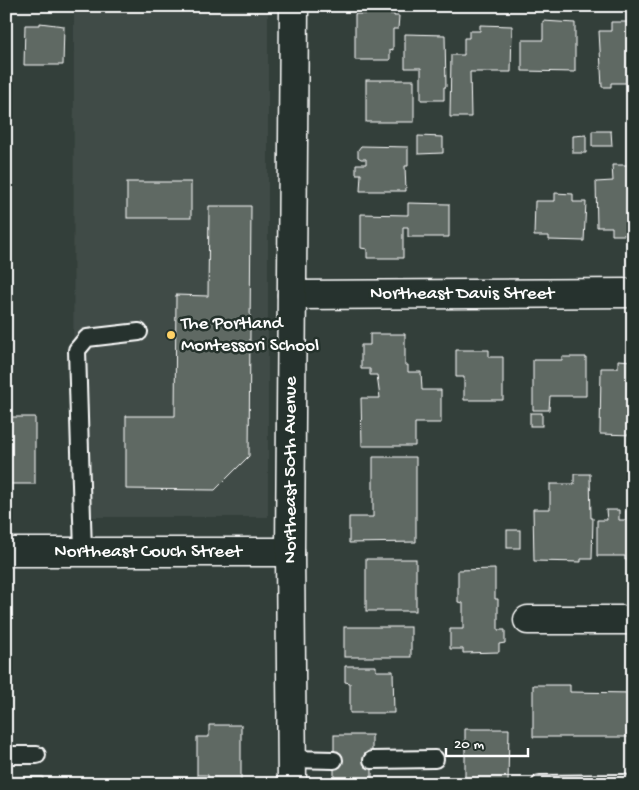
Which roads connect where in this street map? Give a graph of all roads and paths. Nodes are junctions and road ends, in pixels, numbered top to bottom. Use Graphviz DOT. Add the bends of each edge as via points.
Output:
graph roads {
  1 [pos="294,6"];
  2 [pos="633,293"];
  3 [pos="292,295"];
  4 [pos="139,332"];
  5 [pos="6,552"];
  6 [pos="83,552"];
  7 [pos="290,552"];
  8 [pos="528,620"];
  9 [pos="633,620"];
  10 [pos="37,755"];
  11 [pos="6,756"];
  12 [pos="435,759"];
  13 [pos="334,760"];
  14 [pos="372,760"];
  15 [pos="292,772"];
  16 [pos="624,783"];
  17 [pos="540,784"];
  1 -- 3 [label="street, Northeast 50th Avenue"];
  2 -- 3 [label="street, Northeast Davis Street"];
  3 -- 7 [label="street, Northeast 50th Avenue"];
  4 -- 6 [label="lane" via="88,338 78,350"];
  5 -- 6 [label="street, Northeast Couch Street"];
  6 -- 7 [label="street, Northeast Couch Street"];
  7 -- 15 [label="street, Northeast 50th Avenue"];
  8 -- 9 [label="street"];
  10 -- 11 [label="lane"];
  12 -- 14 [label="lane"];
  13 -- 15 [label="lane"];
  16 -- 17 [label="lane"];
}
